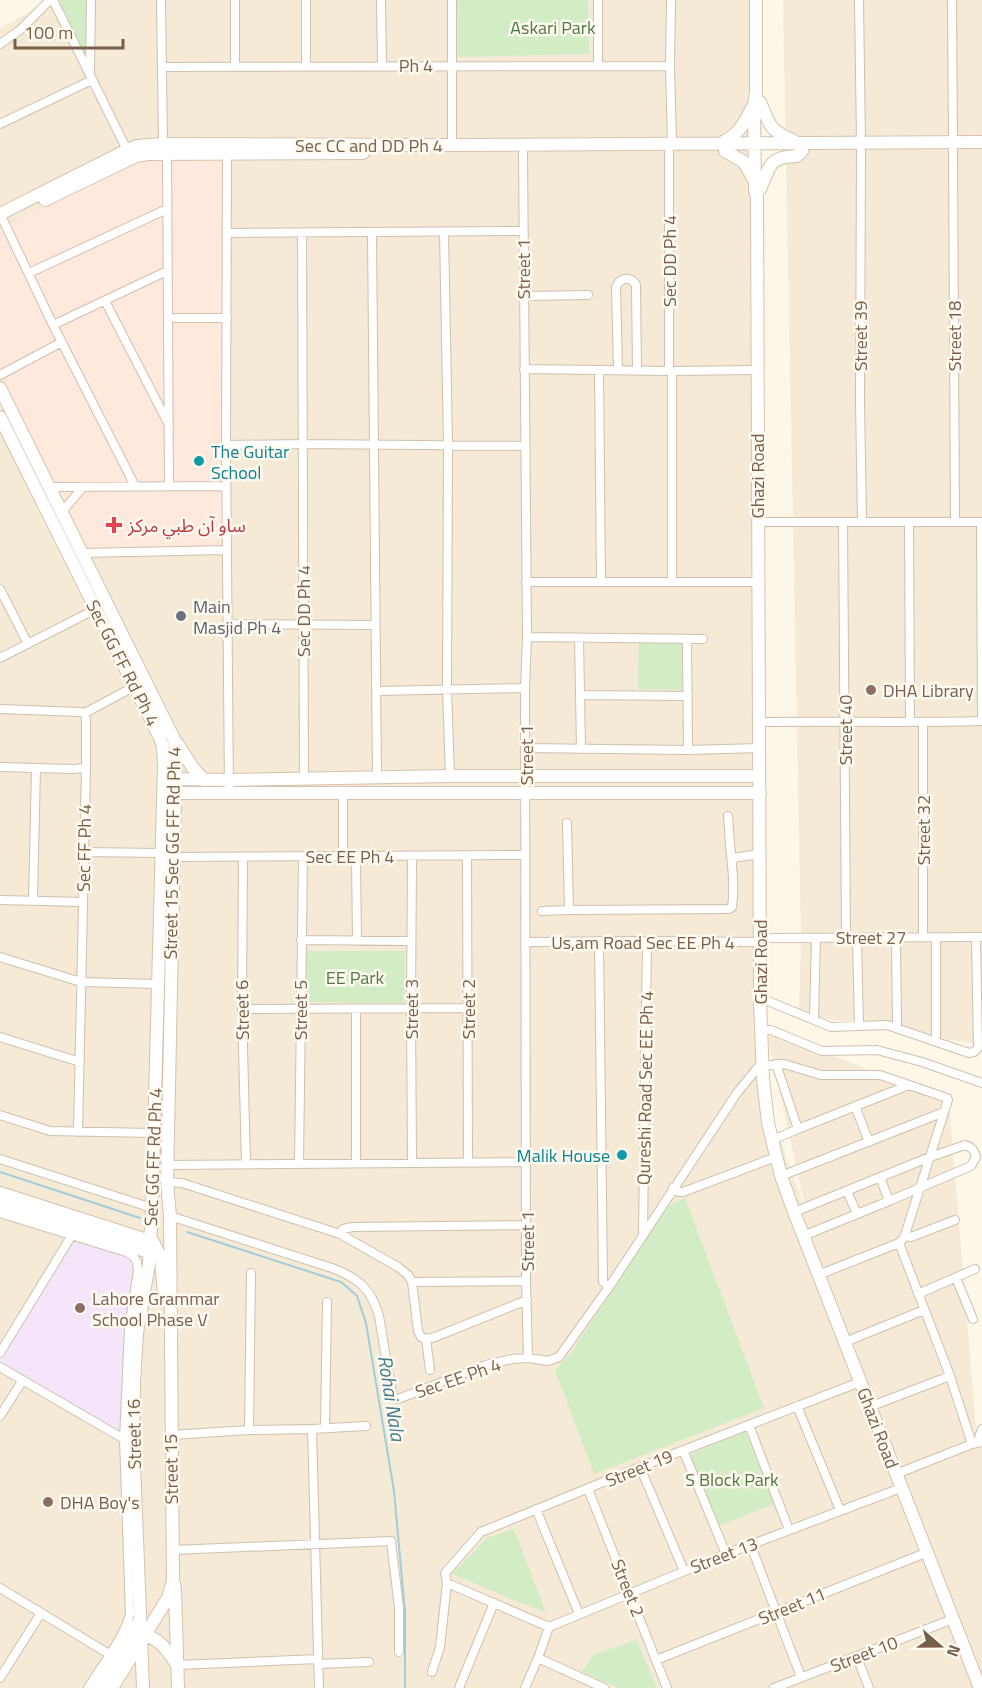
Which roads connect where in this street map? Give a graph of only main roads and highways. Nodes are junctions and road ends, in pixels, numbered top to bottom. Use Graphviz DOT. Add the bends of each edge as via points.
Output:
graph roads {
  1 [pos="756,0"];
  2 [pos="757,100"];
  3 [pos="982,142"];
  4 [pos="953,146"];
  5 [pos="722,147"];
  6 [pos="757,147"];
  7 [pos="800,147"];
  8 [pos="671,148"];
  9 [pos="165,149"];
  10 [pos="982,150"];
  11 [pos="757,189"];
  12 [pos="1,218"];
  13 [pos="0,388"];
  14 [pos="0,417"];
  15 [pos="59,517"];
  16 [pos="174,739"];
  17 [pos="759,776"];
  18 [pos="176,779"];
  19 [pos="204,780"];
  20 [pos="175,793"];
  21 [pos="760,793"];
  22 [pos="0,1193"];
  23 [pos="167,1195"];
  24 [pos="0,1204"];
  25 [pos="152,1247"];
  26 [pos="170,1250"];
  27 [pos="170,1315"];
  28 [pos="173,1580"];
  29 [pos="141,1631"];
  30 [pos="177,1665"];
  31 [pos="99,1688"];
  32 [pos="112,1688"];
  33 [pos="143,1688"];
  34 [pos="178,1688"];
  35 [pos="980,1688"];
  1 -- 2 [label="main road, Ghazi Road"];
  2 -- 5 [label="main road" via="738,133"];
  2 -- 6 [label="main road, Ghazi Road"];
  2 -- 7 [label="main road" via="772,129"];
  3 -- 4 [label="main road"];
  4 -- 7 [label="main road, Sec CC and DD Ph 4"];
  4 -- 10 [label="main road"];
  5 -- 6 [label="main road, Sec CC and DD Ph 4"];
  5 -- 8 [label="main road, Sec CC and DD Ph 4"];
  5 -- 11 [label="main road" via="744,162"];
  6 -- 7 [label="main road, Sec CC and DD Ph 4"];
  6 -- 11 [label="main road, Ghazi Road"];
  7 -- 11 [label="main road" via="797,156 774,161"];
  8 -- 9 [label="main road, Sec CC and DD Ph 4" via="452,145"];
  8 -- 9 [label="main road, Sec CC and DD Ph 4" via="227,154"];
  9 -- 12 [label="main road, Sec CC and DD Ph 4" via="136,156"];
  9 -- 12 [label="main road, Sec CC and DD Ph 4" via="137,146 127,150"];
  11 -- 17 [label="main road, Ghazi Road"];
  13 -- 15 [label="main road, Street 15 Sec GG FF Rd Ph 4" via="49,487"];
  14 -- 15 [label="main road, Sec GG FF Rd Ph 4"];
  15 -- 16 [label="main road, Street 15 Sec GG FF Rd Ph 4" via="82,553"];
  15 -- 25 [label="main road, Sec GG FF Rd Ph 4" via="96,609 163,746"];
  16 -- 18 [label="main road, Street 15 Sec GG FF Rd Ph 4"];
  16 -- 19 [label="main road"];
  17 -- 19 [label="main road"];
  17 -- 21 [label="main road, Ghazi Road"];
  18 -- 19 [label="main road"];
  18 -- 20 [label="main road, Street 15 Sec GG FF Rd Ph 4"];
  20 -- 21 [label="main road"];
  20 -- 23 [label="main road, Street 15 Sec GG FF Rd Ph 4"];
  21 -- 35 [label="main road, Ghazi Road" via="760,1030 765,1098 776,1157 802,1236"];
  22 -- 25 [label="main road"];
  23 -- 25 [label="main road" via="162,1239"];
  23 -- 26 [label="main road, Street 15 Sec GG FF Rd Ph 4"];
  24 -- 25 [label="main road"];
  25 -- 27 [label="main road" via="162,1262 163,1289"];
  25 -- 29 [label="main road, Street 16" via="137,1333 128,1438 134,1591"];
  26 -- 27 [label="main road, Street 15"];
  27 -- 28 [label="main road, Street 15"];
  28 -- 29 [label="main road" via="168,1598"];
  28 -- 30 [label="main road, Street 15"];
  29 -- 30 [label="main road" via="161,1644"];
  29 -- 31 [label="main road"];
  29 -- 32 [label="main road"];
  29 -- 33 [label="main road, Street 16"];
  30 -- 34 [label="main road, Street 15"];
}
